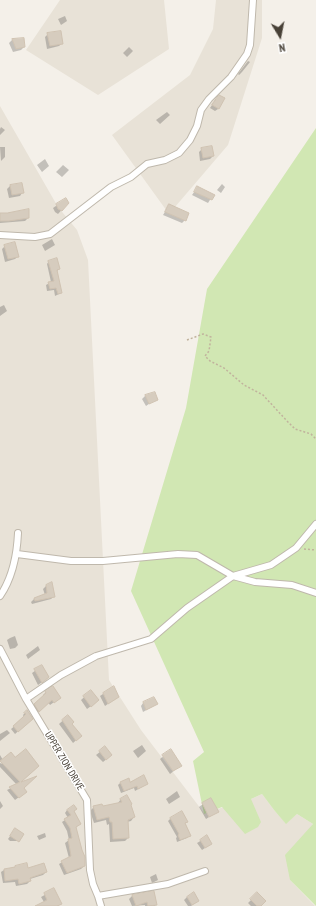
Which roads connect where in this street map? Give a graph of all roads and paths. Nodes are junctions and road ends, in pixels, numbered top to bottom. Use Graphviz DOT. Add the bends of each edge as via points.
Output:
graph roads {
  1 [pos="253,0"];
  2 [pos="0,235"];
  3 [pos="187,340"];
  4 [pos="316,439"];
  5 [pos="316,524"];
  6 [pos="18,533"];
  7 [pos="296,548"];
  8 [pos="316,550"];
  9 [pos="17,554"];
  10 [pos="233,576"];
  11 [pos="316,593"];
  12 [pos="0,596"];
  13 [pos="0,649"];
  14 [pos="26,699"];
  15 [pos="205,871"];
  16 [pos="98,896"];
  17 [pos="101,906"];
  1 -- 2 [label="street" via="247,54 202,110 190,140 179,153 165,160 147,164 50,234 35,237"];
  3 -- 4 [label="path" via="203,334 211,337 209,351 205,356 210,361 263,395 295,429 311,434"];
  5 -- 7 [label="street"];
  6 -- 9 [label="street"];
  7 -- 8 [label="path"];
  7 -- 10 [label="street" via="271,565"];
  9 -- 10 [label="street" via="71,561 197,555"];
  9 -- 12 [label="street" via="7,586"];
  10 -- 11 [label="street" via="255,582 292,584"];
  10 -- 14 [label="street" via="187,608 151,639 96,656 61,675"];
  13 -- 14 [label="street, UPPER ZION DRIVE"];
  14 -- 16 [label="street, UPPER ZION DRIVE" via="87,800 90,870"];
  15 -- 16 [label="street" via="168,884"];
  16 -- 17 [label="street, UPPER ZION DRIVE"];
}
